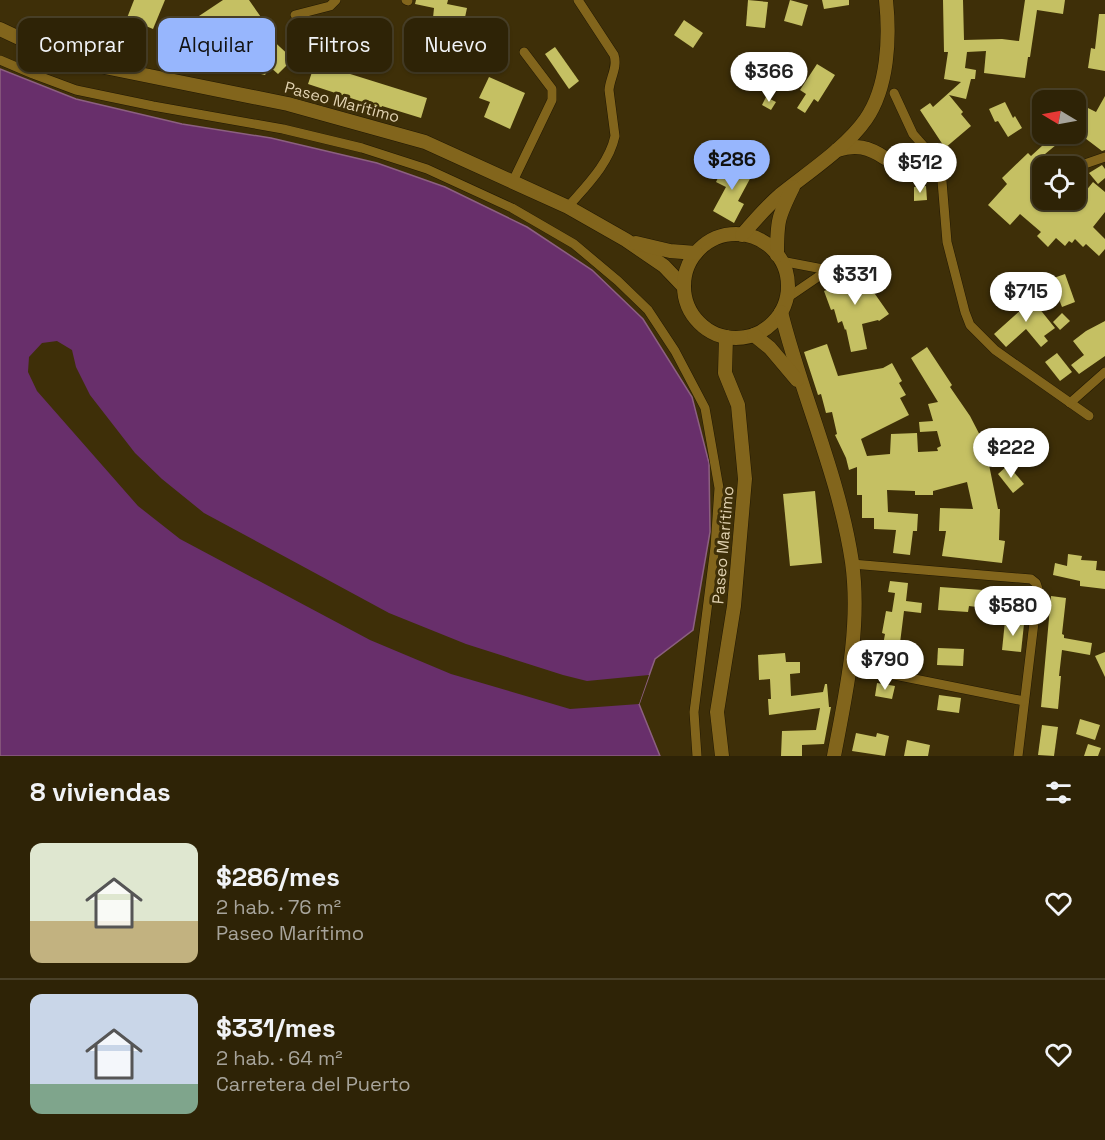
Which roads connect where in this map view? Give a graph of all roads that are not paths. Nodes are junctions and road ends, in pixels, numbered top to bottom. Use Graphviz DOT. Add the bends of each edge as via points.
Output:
graph roads {
  1 [pos="336,0"];
  2 [pos="578,0"];
  3 [pos="886,0"];
  4 [pos="295,15"];
  5 [pos="0,29"];
  6 [pos="524,52"];
  7 [pos="0,60"];
  8 [pos="894,93"];
  9 [pos="835,150"];
  10 [pos="1105,157"];
  11 [pos="885,158"];
  12 [pos="1086,164"];
  13 [pos="513,181"];
  14 [pos="794,185"];
  15 [pos="568,207"];
  16 [pos="742,234"];
  17 [pos="626,240"];
  18 [pos="696,253"];
  19 [pos="779,258"];
  20 [pos="684,287"];
  21 [pos="787,297"];
  22 [pos="781,312"];
  23 [pos="754,335"];
  24 [pos="726,337"];
  25 [pos="1105,372"];
  26 [pos="803,389"];
  27 [pos="1070,403"];
  28 [pos="1089,416"];
  29 [pos="852,564"];
  30 [pos="850,666"];
  31 [pos="1024,701"];
  32 [pos="697,756"];
  33 [pos="722,756"];
  34 [pos="834,756"];
  35 [pos="1018,756"];
  1 -- 4 [label="street" via="330,6"];
  2 -- 15 [label="street" via="616,62 609,90 615,136 601,168"];
  3 -- 9 [label="main road" via="889,46 882,78 866,119"];
  5 -- 13 [label="main road, Paseo Marítimo" via="85,63 288,104 425,142"];
  6 -- 13 [label="street" via="553,94"];
  7 -- 32 [label="street" via="75,90 283,129 427,169 512,208 574,244 648,310 705,408 719,488 694,712"];
  8 -- 27 [label="street" via="913,134 941,169 947,242 970,325 995,350"];
  9 -- 11 [label="main road" via="856,146"];
  9 -- 14 [label="main road"];
  10 -- 12 [label="street"];
  13 -- 15 [label="main road, Paseo Marítimo"];
  14 -- 16 [label="main road"];
  14 -- 19 [label="main road" via="777,225"];
  15 -- 17 [label="main road, Paseo Marítimo"];
  16 -- 18 [label="main road" via="717,238"];
  16 -- 19 [label="main road" via="762,241"];
  17 -- 18 [label="main road, Paseo Marítimo"];
  17 -- 20 [label="main road, Paseo Marítimo" via="664,266"];
  18 -- 20 [label="main road"];
  19 -- 21 [label="main road" via="787,279"];
  19 -- 21 [label="street" via="828,270"];
  20 -- 24 [label="main road" via="694,317 705,328"];
  21 -- 22 [label="main road"];
  22 -- 23 [label="main road" via="765,330"];
  22 -- 26 [label="main road"];
  23 -- 24 [label="main road"];
  23 -- 26 [label="main road"];
  24 -- 33 [label="main road, Paseo Marítimo" via="725,373 738,405 745,479 734,606 717,712"];
  25 -- 27 [label="street"];
  26 -- 29 [label="main road" via="844,518"];
  27 -- 28 [label="street"];
  29 -- 30 [label="main road"];
  29 -- 31 [label="street" via="1031,579 1038,588"];
  30 -- 31 [label="street"];
  30 -- 34 [label="main road"];
  31 -- 35 [label="street"];
}
